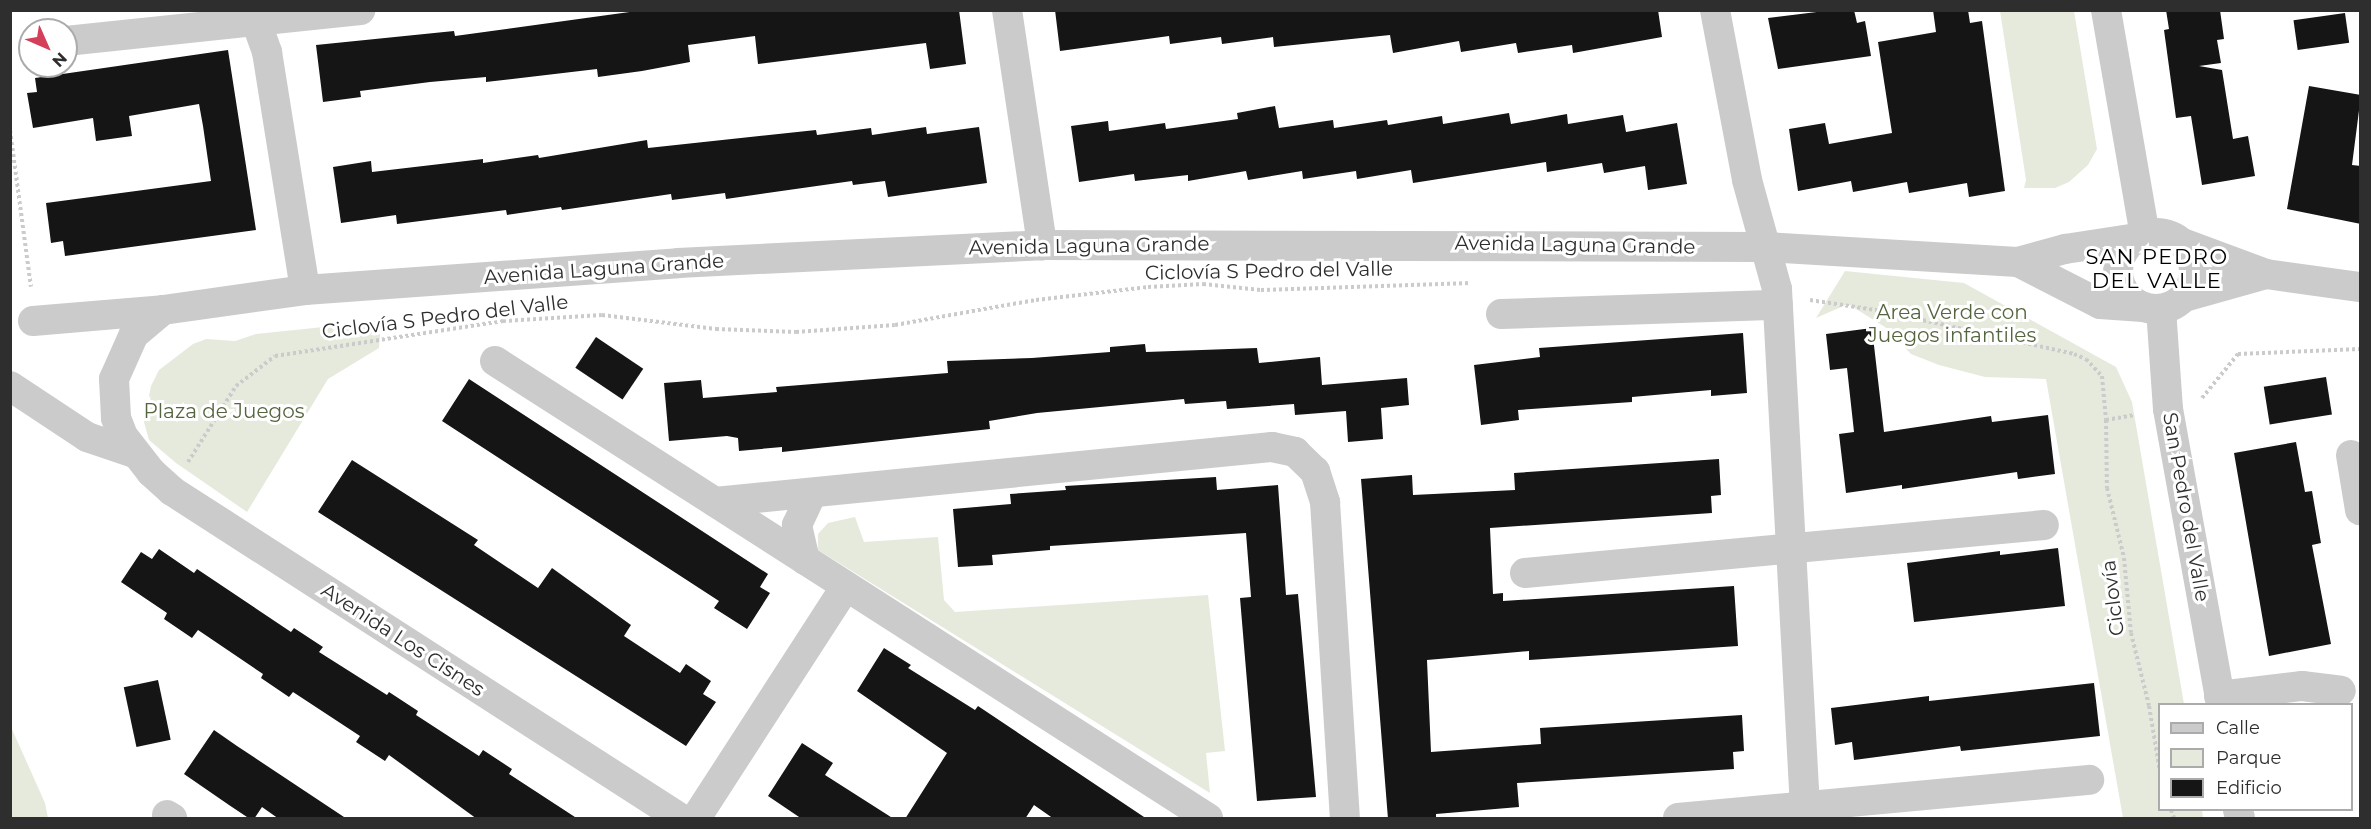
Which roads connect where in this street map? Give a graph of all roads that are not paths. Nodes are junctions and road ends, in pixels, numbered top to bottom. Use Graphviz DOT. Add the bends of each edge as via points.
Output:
graph roads {
  1 [pos="360,10"];
  2 [pos="1007,10"];
  3 [pos="1715,10"];
  4 [pos="2106,10"];
  5 [pos="323,12"];
  6 [pos="254,16"];
  7 [pos="78,39"];
  8 [pos="2142,236"];
  9 [pos="2180,242"];
  10 [pos="1041,245"];
  11 [pos="1766,247"];
  12 [pos="2018,262"];
  13 [pos="2266,274"];
  14 [pos="2361,287"];
  15 [pos="304,290"];
  16 [pos="1777,297"];
  17 [pos="2162,304"];
  18 [pos="163,310"];
  19 [pos="1501,314"];
  20 [pos="33,321"];
  21 [pos="495,361"];
  22 [pos="10,386"];
  23 [pos="134,453"];
  24 [pos="2351,455"];
  25 [pos="812,492"];
  26 [pos="715,502"];
  27 [pos="2361,510"];
  28 [pos="2044,525"];
  29 [pos="1791,549"];
  30 [pos="805,560"];
  31 [pos="1525,573"];
  32 [pos="846,586"];
  33 [pos="2351,687"];
  34 [pos="2220,700"];
  35 [pos="2318,703"];
  36 [pos="2089,780"];
  37 [pos="1805,807"];
  38 [pos="680,819"];
  39 [pos="696,819"];
  40 [pos="1208,819"];
  41 [pos="1345,819"];
  42 [pos="1678,819"];
  1 -- 5 [label="street"];
  2 -- 10 [label="street"];
  3 -- 11 [label="street" via="1747,180"];
  4 -- 8 [label="street"];
  5 -- 6 [label="street"];
  6 -- 7 [label="street"];
  6 -- 15 [label="street" via="267,51"];
  8 -- 9 [label="street" via="2163,234"];
  8 -- 12 [label="street" via="2065,249"];
  8 -- 17 [label="street" via="2125,250 2118,267 2124,292"];
  9 -- 13 [label="street"];
  9 -- 17 [label="street" via="2188,251 2194,275"];
  10 -- 11 [label="street, Avenida Laguna Grande"];
  10 -- 15 [label="street, Avenida Laguna Grande" via="678,263"];
  11 -- 12 [label="street, Avenida Laguna Grande"];
  11 -- 16 [label="street"];
  12 -- 17 [label="street" via="2100,304"];
  13 -- 14 [label="street"];
  13 -- 17 [label="street"];
  15 -- 18 [label="street, Avenida Laguna Grande"];
  16 -- 19 [label="street"];
  16 -- 29 [label="street"];
  17 -- 34 [label="street, San Pedro del Valle" via="2168,409"];
  18 -- 20 [label="street, Avenida Laguna Grande"];
  18 -- 23 [label="street" via="135,334 114,379 116,418"];
  21 -- 26 [label="street"];
  22 -- 23 [label="street" via="87,437"];
  23 -- 38 [label="street, Avenida Los Cisnes" via="172,492"];
  24 -- 27 [label="street"];
  25 -- 26 [label="street"];
  25 -- 30 [label="street" via="797,525"];
  25 -- 41 [label="street" via="1272,447 1295,452 1315,471 1325,502"];
  26 -- 30 [label="street"];
  28 -- 29 [label="street"];
  29 -- 31 [label="street"];
  29 -- 37 [label="street"];
  30 -- 32 [label="street"];
  32 -- 39 [label="street"];
  32 -- 40 [label="street"];
  33 -- 34 [label="street" via="2302,686"];
  33 -- 35 [label="street"];
  36 -- 37 [label="street"];
  37 -- 42 [label="street"];
}
